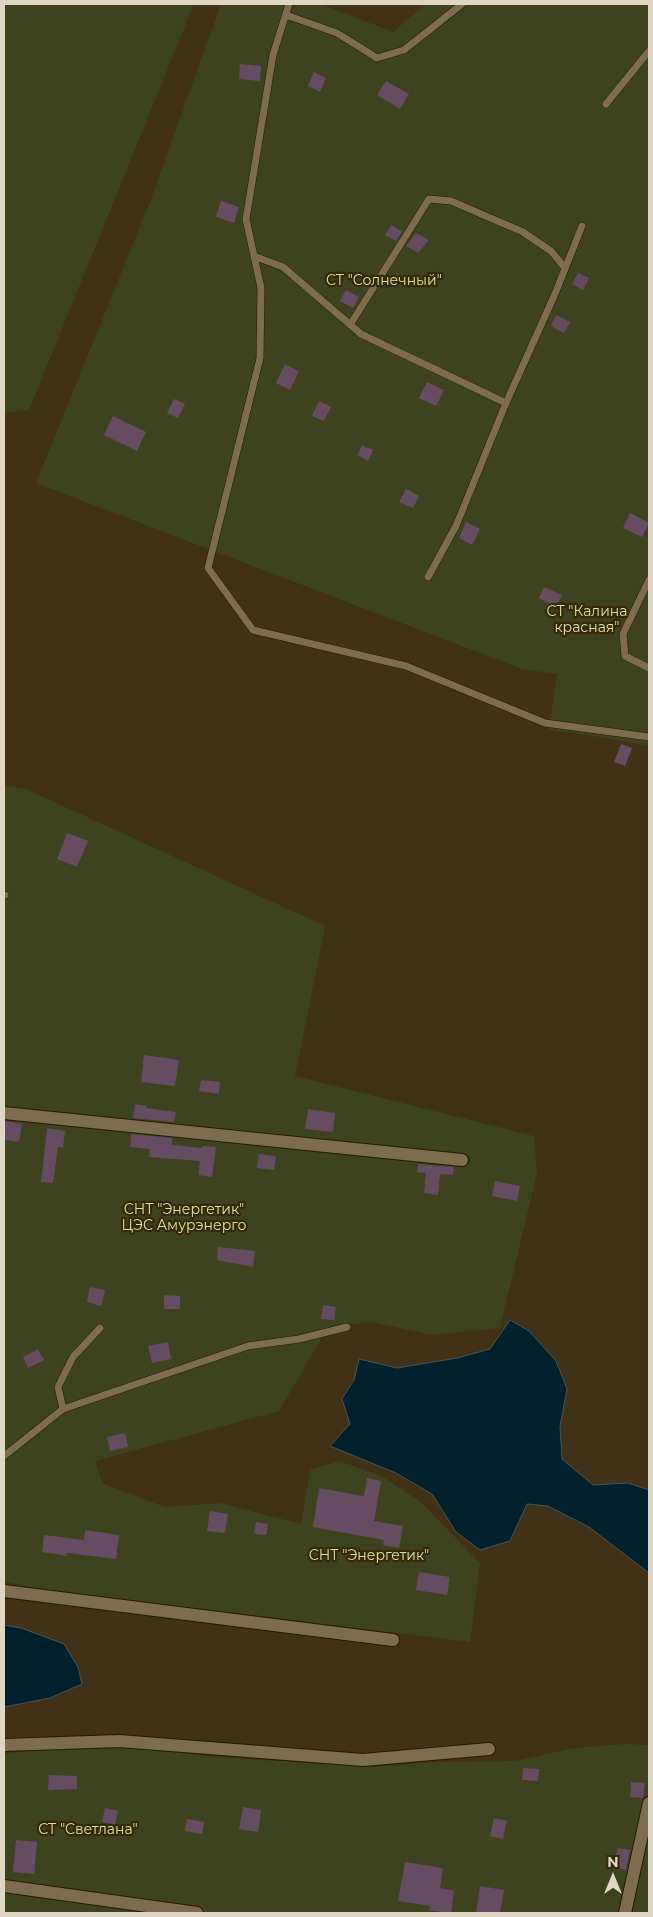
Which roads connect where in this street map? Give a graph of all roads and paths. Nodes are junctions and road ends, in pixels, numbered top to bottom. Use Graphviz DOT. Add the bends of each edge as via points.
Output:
graph roads {
  1 [pos="289,4"];
  2 [pos="462,4"];
  3 [pos="286,15"];
  4 [pos="649,51"];
  5 [pos="606,104"];
  6 [pos="582,226"];
  7 [pos="254,256"];
  8 [pos="565,268"];
  9 [pos="350,325"];
  10 [pos="506,403"];
  11 [pos="428,577"];
  12 [pos="649,580"];
  13 [pos="649,668"];
  14 [pos="649,736"];
  15 [pos="4,1113"];
  16 [pos="462,1160"];
  17 [pos="100,1328"];
  18 [pos="347,1328"];
  19 [pos="63,1409"];
  20 [pos="4,1456"];
  21 [pos="4,1591"];
  22 [pos="393,1640"];
  23 [pos="4,1745"];
  24 [pos="489,1749"];
  25 [pos="649,1802"];
  26 [pos="4,1886"];
  27 [pos="197,1913"];
  28 [pos="625,1913"];
  1 -- 3 [label="lane"];
  2 -- 3 [label="lane" via="404,50 377,58 337,33"];
  3 -- 7 [label="lane" via="273,55 246,219"];
  4 -- 5 [label="lane"];
  6 -- 8 [label="lane"];
  7 -- 9 [label="lane" via="282,267"];
  7 -- 14 [label="lane" via="262,288 260,358 208,568 253,630 406,666 546,723"];
  8 -- 9 [label="lane" via="551,251 523,232 451,200 429,199"];
  8 -- 10 [label="lane"];
  9 -- 10 [label="lane" via="361,334"];
  10 -- 11 [label="lane" via="456,526"];
  12 -- 13 [label="lane" via="623,634 625,656"];
  15 -- 16 [label="street"];
  17 -- 19 [label="lane" via="73,1357 58,1387"];
  18 -- 19 [label="lane" via="248,1346"];
  19 -- 20 [label="lane"];
  21 -- 22 [label="street"];
  23 -- 24 [label="street" via="119,1741 363,1760"];
  25 -- 28 [label="street"];
  26 -- 27 [label="street"];
}
